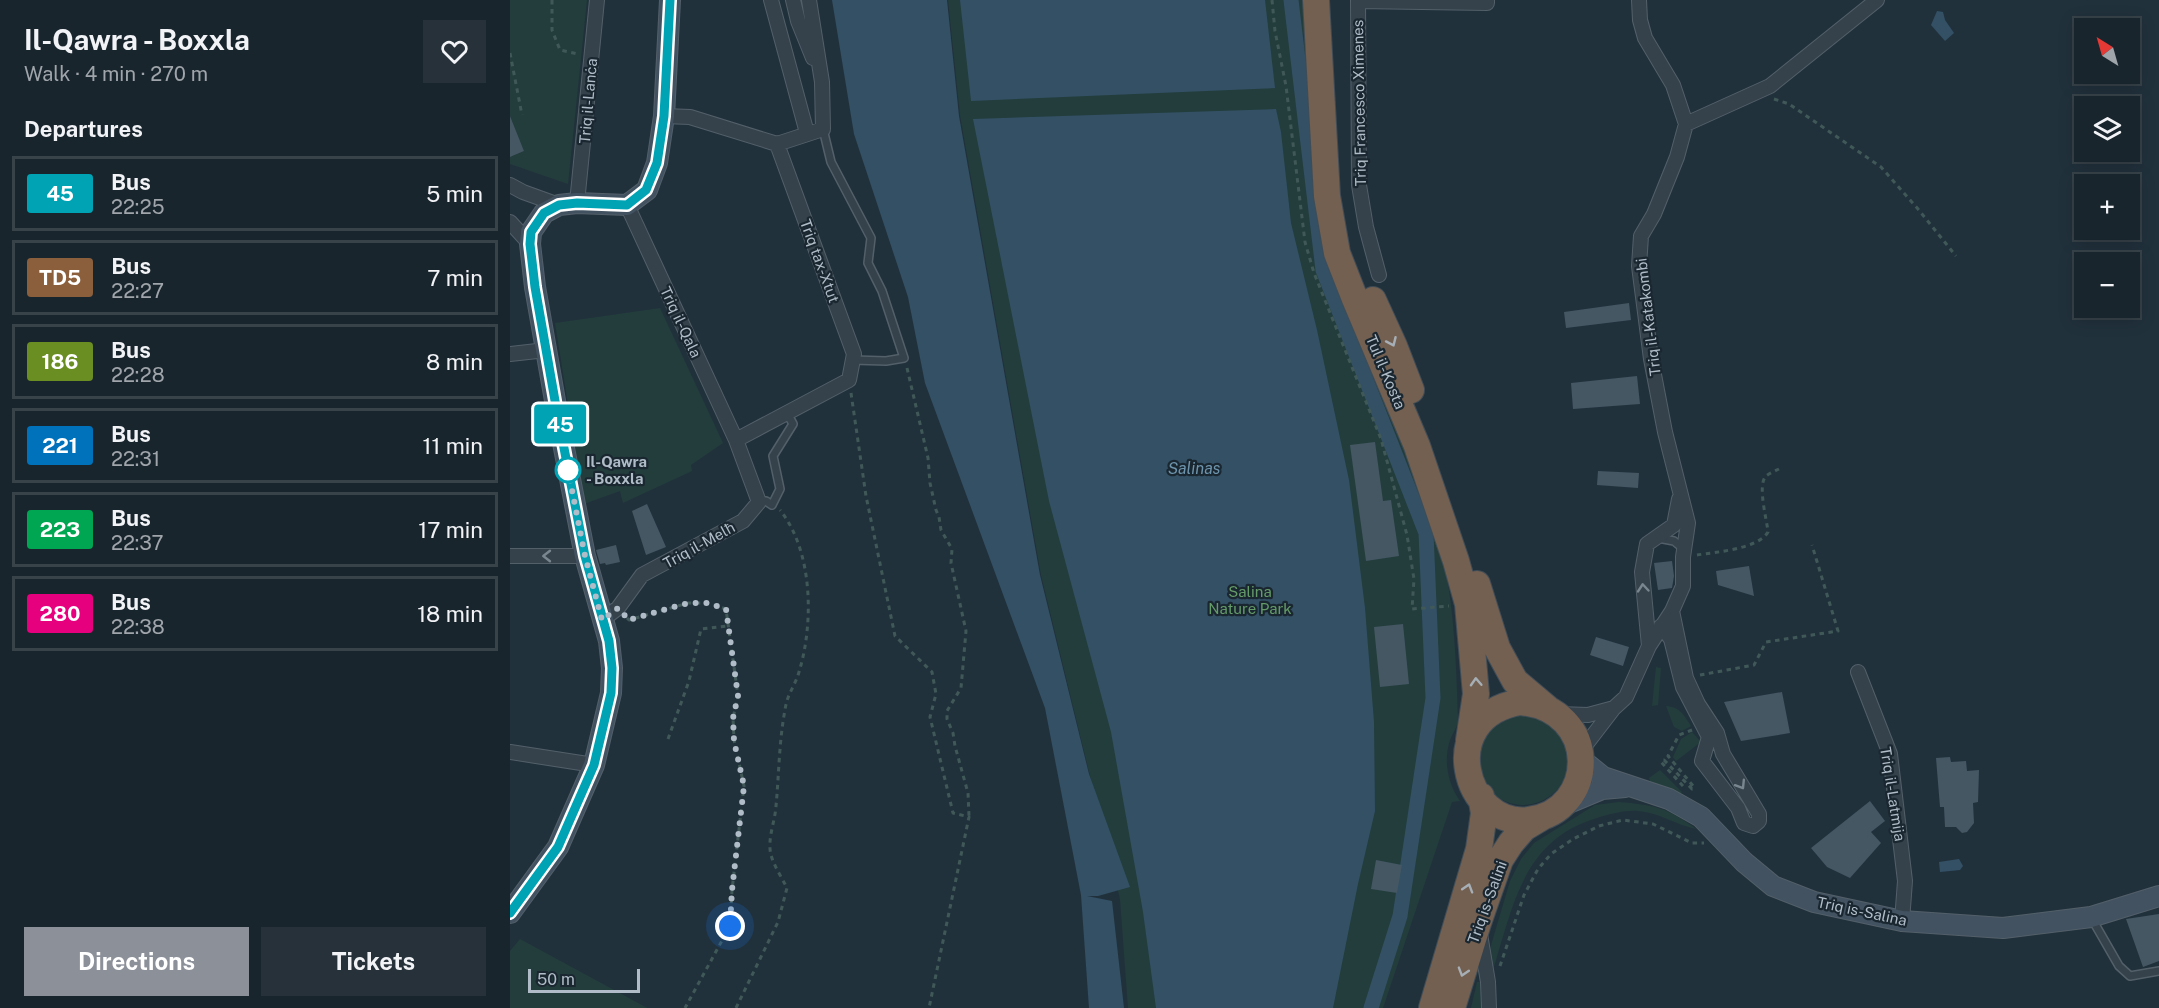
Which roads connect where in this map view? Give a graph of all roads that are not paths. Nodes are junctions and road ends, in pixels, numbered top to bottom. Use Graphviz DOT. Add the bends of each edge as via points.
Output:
graph roads {
  1 [pos="597,0"];
  2 [pos="670,0"];
  3 [pos="771,0"];
  4 [pos="793,0"];
  5 [pos="809,0"];
  6 [pos="1316,0"];
  7 [pos="1327,0"];
  8 [pos="1639,0"];
  9 [pos="1877,0"];
  10 [pos="1358,1"];
  11 [pos="1487,1"];
  12 [pos="822,82"];
  13 [pos="664,116"];
  14 [pos="1686,124"];
  15 [pos="823,129"];
  16 [pos="807,133"];
  17 [pos="777,144"];
  18 [pos="510,185"];
  19 [pos="568,204"];
  20 [pos="627,205"];
  21 [pos="517,233"];
  22 [pos="1379,275"];
  23 [pos="546,350"];
  24 [pos="510,354"];
  25 [pos="853,360"];
  26 [pos="787,413"];
  27 [pos="736,440"];
  28 [pos="1680,494"];
  29 [pos="765,504"];
  30 [pos="1655,538"];
  31 [pos="1684,554"];
  32 [pos="510,556"];
  33 [pos="585,556"];
  34 [pos="1672,611"];
  35 [pos="602,620"];
  36 [pos="1661,626"];
  37 [pos="1648,646"];
  38 [pos="1858,672"];
  39 [pos="1614,708"];
  40 [pos="1552,711"];
  41 [pos="1469,740"];
  42 [pos="510,752"];
  43 [pos="1581,755"];
  44 [pos="594,765"];
  45 [pos="1634,786"];
  46 [pos="1481,796"];
  47 [pos="1553,811"];
  48 [pos="2159,896"];
  49 [pos="2159,909"];
  50 [pos="2119,910"];
  51 [pos="510,913"];
  52 [pos="2091,917"];
  53 [pos="1902,921"];
  54 [pos="1478,923"];
  55 [pos="2159,970"];
  56 [pos="1432,1008"];
  57 [pos="1452,1008"];
  58 [pos="1489,1008"];
  1 -- 19 [label="street, Triq il-Lanċa" via="592,58"];
  2 -- 13 [label="street"];
  3 -- 16 [label="street"];
  4 -- 12 [label="street"];
  5 -- 12 [label="street"];
  41 -- 6 [label="highway, Tul il-Kosta, one-way" via="1476,694 1468,604 1417,446 1337,253 1327,196"];
  7 -- 40 [label="highway, Tul il-Kosta, one-way" via="1336,175 1345,234 1446,481 1497,648 1515,681"];
  8 -- 14 [label="street" via="1645,38 1673,85"];
  9 -- 14 [label="street" via="1770,86"];
  10 -- 11 [label="street"];
  10 -- 22 [label="street, Triq Francesco Ximenes" via="1359,185"];
  12 -- 15 [label="street"];
  13 -- 17 [label="street" via="690,117"];
  13 -- 20 [label="street" via="657,163 646,190"];
  14 -- 28 [label="street, Triq il-Katakombi" via="1677,157 1641,236 1639,266 1651,359"];
  15 -- 16 [label="street"];
  15 -- 25 [label="lane" via="831,162 871,238 868,262 904,357"];
  16 -- 17 [label="street"];
  17 -- 25 [label="street, Triq tax-Xtut"];
  18 -- 19 [label="street"];
  19 -- 20 [label="street"];
  19 -- 21 [label="street" via="544,213 531,232"];
  20 -- 27 [label="street, Triq il-Qala"];
  21 -- 23 [label="street" via="535,287"];
  23 -- 24 [label="street"];
  23 -- 33 [label="street"];
  25 -- 26 [label="street, Triq tax-Xtut" via="849,380"];
  26 -- 27 [label="street"];
  26 -- 29 [label="lane" via="793,424 773,456 780,489"];
  27 -- 29 [label="street"];
  28 -- 30 [label="street, Triq il-Katakombi" via="1674,525"];
  28 -- 31 [label="street, Triq il-Katakombi" via="1688,523"];
  29 -- 35 [label="street, Triq il-Melħ" via="743,521 642,576 618,608"];
  30 -- 31 [label="lane" via="1674,541"];
  37 -- 30 [label="street, Triq il-Katakombi, one-way" via="1641,572 1647,544"];
  31 -- 34 [label="street, Triq il-Katakombi" via="1683,586"];
  33 -- 32 [label="street, one-way"];
  33 -- 35 [label="street"];
  34 -- 36 [label="street, Triq il-Katakombi"];
  34 -- 36 [label="street, one-way" via="1686,678 1717,732 1722,754 1760,814 1753,826 1744,823 1738,808 1702,761 1709,738 1683,687 1671,639"];
  35 -- 44 [label="street" via="609,641 611,693"];
  36 -- 37 [label="street, Triq il-Katakombi"];
  37 -- 39 [label="street, Triq il-Katakombi" via="1626,697"];
  38 -- 53 [label="street, Triq il-Latmija" via="1890,754 1905,881"];
  39 -- 40 [label="street" via="1588,715"];
  39 -- 43 [label="street, Triq il-Katakombi"];
  40 -- 41 [label="highway" via="1520,702 1506,705 1486,717"];
  40 -- 43 [label="highway" via="1575,734"];
  41 -- 46 [label="highway" via="1466,756 1470,778"];
  42 -- 44 [label="street"];
  43 -- 45 [label="street, Triq is-Salina" via="1603,777"];
  43 -- 47 [label="highway" via="1579,778 1571,794"];
  44 -- 51 [label="street" via="558,847"];
  45 -- 47 [label="street, Triq is-Salina" via="1602,789"];
  45 -- 53 [label="street, Triq is-Salina" via="1701,817 1773,886 1814,902"];
  46 -- 47 [label="highway" via="1493,812 1510,819 1529,820"];
  56 -- 46 [label="highway, Triq is-Salini, one-way" via="1479,849 1484,813"];
  47 -- 54 [label="highway, Triq is-Salini" via="1524,828 1511,843 1500,860"];
  48 -- 50 [label="street, Triq is-Salina"];
  49 -- 50 [label="street" via="2142,913"];
  50 -- 52 [label="street, Triq is-Salina"];
  52 -- 53 [label="street, Triq is-Salina" via="2003,928"];
  52 -- 55 [label="lane" via="2119,966 2130,976"];
  54 -- 57 [label="highway, Triq is-Salini, one-way"];
  54 -- 58 [label="street"];
}
